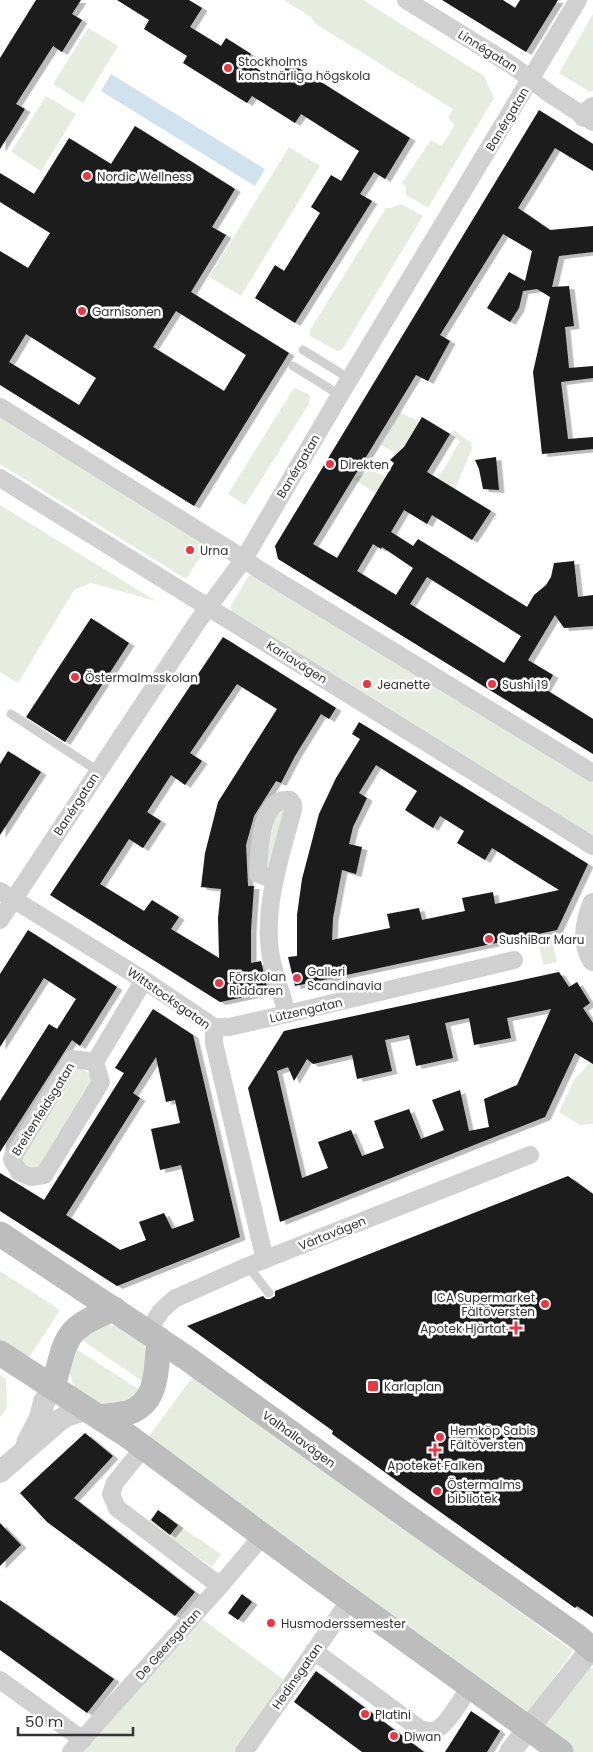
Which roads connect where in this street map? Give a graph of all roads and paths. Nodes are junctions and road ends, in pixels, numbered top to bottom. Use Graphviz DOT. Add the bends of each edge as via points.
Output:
graph roads {
  1 [pos="406,0"];
  2 [pos="578,0"];
  3 [pos="531,80"];
  4 [pos="590,116"];
  5 [pos="303,350"];
  6 [pos="293,366"];
  7 [pos="350,379"];
  8 [pos="340,395"];
  9 [pos="0,407"];
  10 [pos="0,478"];
  11 [pos="244,559"];
  12 [pos="210,608"];
  13 [pos="11,714"];
  14 [pos="98,771"];
  15 [pos="593,773"];
  16 [pos="593,846"];
  17 [pos="275,880"];
  18 [pos="7,895"];
  19 [pos="593,904"];
  20 [pos="0,920"];
  21 [pos="514,960"];
  22 [pos="593,960"];
  23 [pos="144,980"];
  24 [pos="287,1014"];
  25 [pos="214,1027"];
  26 [pos="95,1062"];
  27 [pos="530,1154"];
  28 [pos="0,1234"];
  29 [pos="265,1260"];
  30 [pos="248,1266"];
  31 [pos="269,1293"];
  32 [pos="114,1309"];
  33 [pos="153,1335"];
  34 [pos="0,1353"];
  35 [pos="53,1388"];
  36 [pos="93,1413"];
  37 [pos="143,1448"];
  38 [pos="23,1450"];
  39 [pos="0,1472"];
  40 [pos="263,1535"];
  41 [pos="220,1586"];
  42 [pos="350,1600"];
  43 [pos="592,1650"];
  44 [pos="314,1651"];
  45 [pos="0,1680"];
  46 [pos="470,1686"];
  47 [pos="530,1729"];
  48 [pos="77,1746"];
  49 [pos="244,1752"];
  50 [pos="510,1752"];
  51 [pos="561,1752"];
  1 -- 3 [label="street, Linnégatan"];
  2 -- 3 [label="street, Banérgatan"];
  3 -- 4 [label="street, Linnégatan"];
  3 -- 7 [label="street, Banérgatan"];
  5 -- 7 [label="lane"];
  6 -- 8 [label="lane"];
  7 -- 8 [label="street, Banérgatan"];
  8 -- 11 [label="street, Banérgatan"];
  9 -- 11 [label="street"];
  10 -- 12 [label="street, Karlavägen"];
  11 -- 12 [label="street, Banérgatan"];
  11 -- 15 [label="street"];
  12 -- 14 [label="street, Banérgatan"];
  12 -- 16 [label="street, Karlavägen"];
  13 -- 14 [label="lane"];
  14 -- 18 [label="street, Banérgatan"];
  17 -- 24 [label="street" via="270,951"];
  18 -- 20 [label="street, Banérgatan"];
  18 -- 23 [label="street, Wittstocksgatan"];
  19 -- 22 [label="street" via="586,927 586,942"];
  21 -- 24 [label="street, Lützengatan"];
  23 -- 25 [label="street, Wittstocksgatan"];
  23 -- 26 [label="street, Breitenfeldsgatan"];
  24 -- 25 [label="street, Lützengatan"];
  25 -- 29 [label="street, Wittstocksgatan" via="214,1043"];
  26 -- 26 [label="street, Breitenfeldsgatan" via="72,1059 12,1159 19,1172 31,1177 44,1175 101,1082"];
  27 -- 29 [label="street, Värtavägen"];
  28 -- 32 [label="main road, Valhallavägen"];
  29 -- 30 [label="street, Värtavägen"];
  30 -- 31 [label="lane"];
  30 -- 33 [label="street, Värtavägen" via="174,1299 161,1311"];
  32 -- 33 [label="main road, Valhallavägen"];
  32 -- 35 [label="main road" via="77,1326 68,1337"];
  33 -- 36 [label="main road" via="157,1373 148,1399 126,1413"];
  33 -- 43 [label="main road, Valhallavägen"];
  34 -- 35 [label="main road"];
  35 -- 36 [label="main road"];
  35 -- 38 [label="street"];
  36 -- 37 [label="main road"];
  36 -- 38 [label="street" via="66,1416"];
  37 -- 40 [label="main road"];
  37 -- 41 [label="street" via="115,1483 111,1494 117,1508"];
  38 -- 39 [label="street"];
  40 -- 41 [label="street, De Geersgatan"];
  40 -- 42 [label="main road"];
  41 -- 48 [label="street, De Geersgatan"];
  42 -- 44 [label="street, Hedinsgatan"];
  42 -- 46 [label="main road"];
  43 -- 47 [label="street"];
  44 -- 46 [label="street" via="420,1729 433,1731 443,1726"];
  44 -- 49 [label="street, Hedinsgatan"];
  45 -- 48 [label="street"];
  46 -- 47 [label="main road"];
  47 -- 50 [label="street"];
  47 -- 51 [label="main road"];
}
